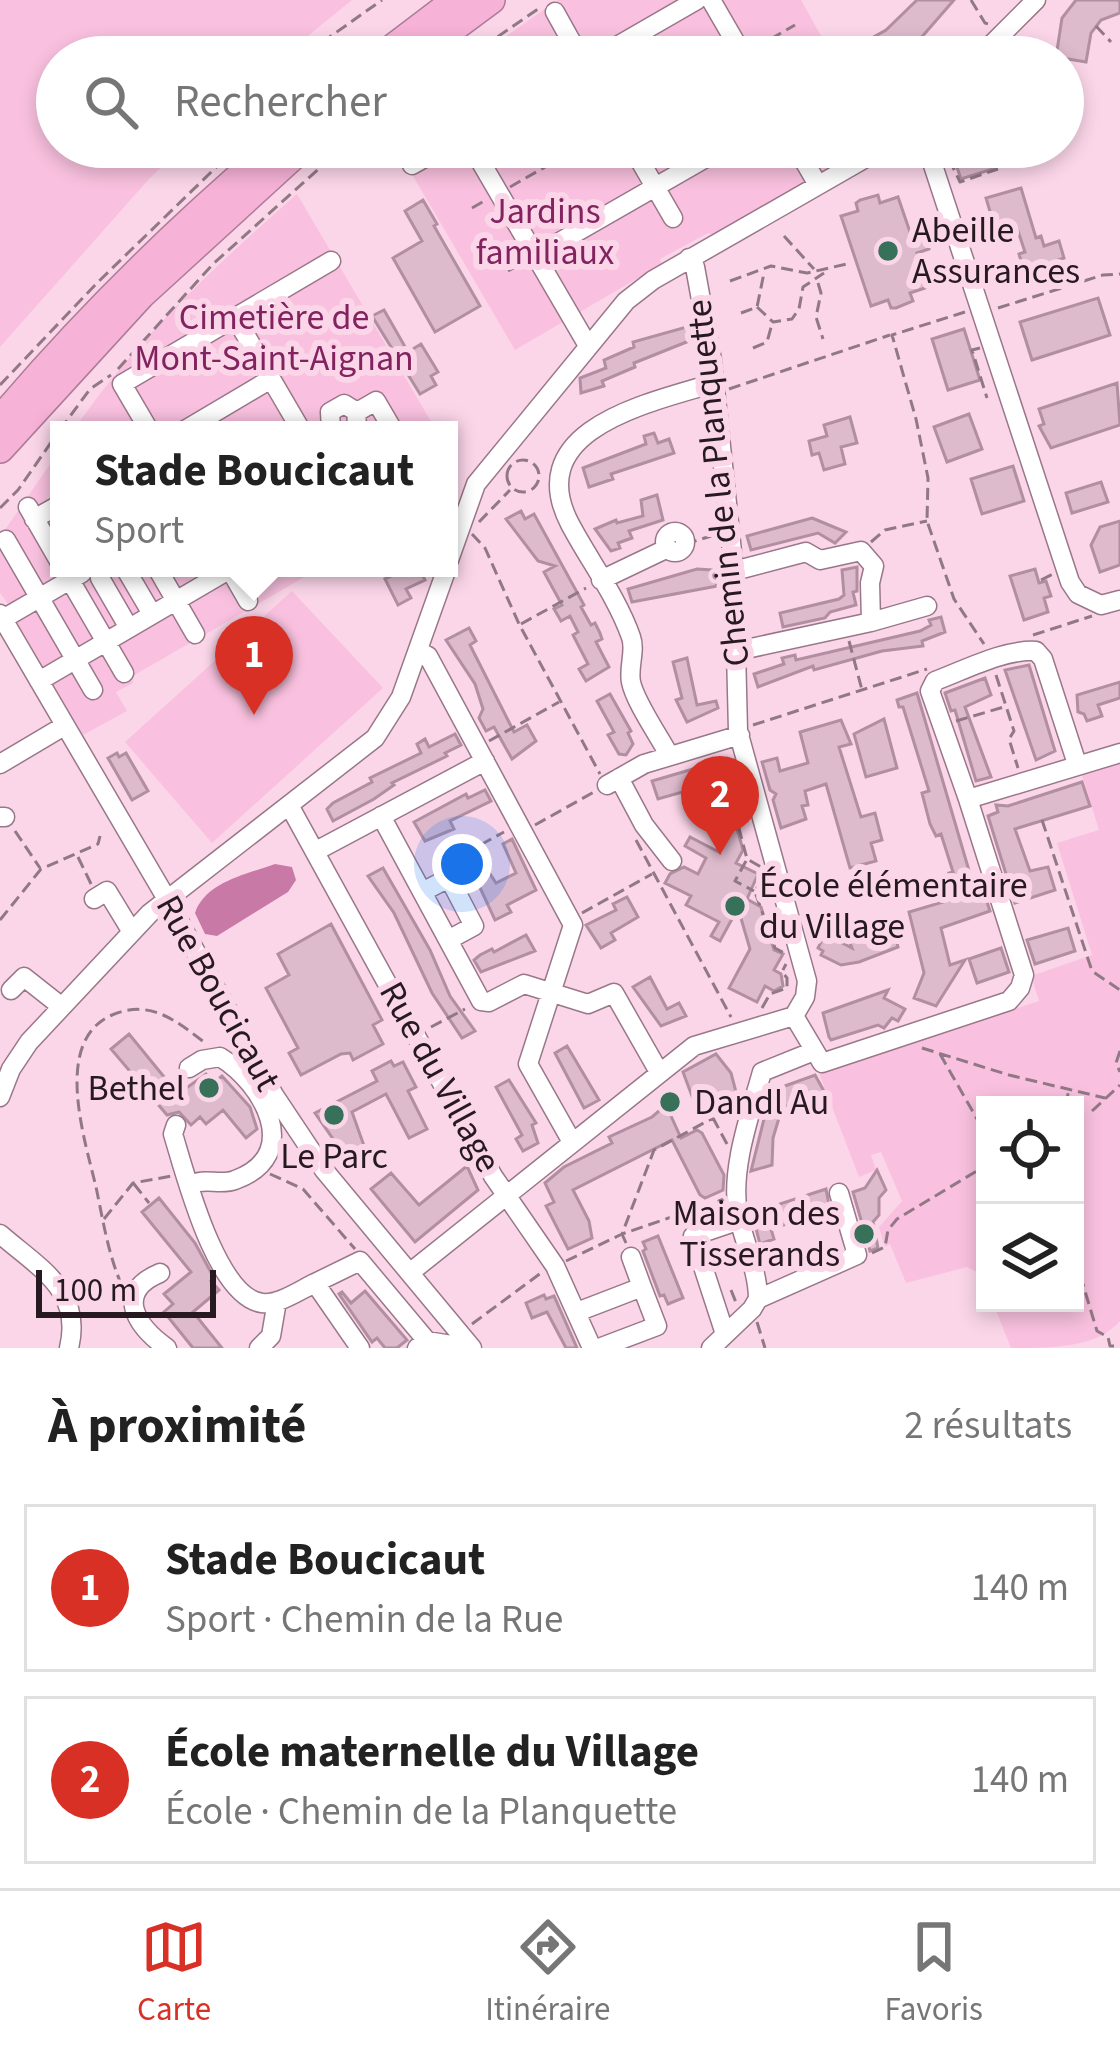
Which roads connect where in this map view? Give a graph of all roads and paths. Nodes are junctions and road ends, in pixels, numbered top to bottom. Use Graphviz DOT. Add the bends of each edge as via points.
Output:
graph roads {
  1 [pos="382,0"];
  2 [pos="456,0"];
  3 [pos="491,0"];
  4 [pos="697,0"];
  5 [pos="711,0"];
  6 [pos="971,0"];
  7 [pos="1036,0"];
  8 [pos="553,6"];
  9 [pos="999,21"];
  10 [pos="795,25"];
  11 [pos="1096,26"];
  12 [pos="332,36"];
  13 [pos="409,36"];
  14 [pos="442,36"];
  15 [pos="503,36"];
  16 [pos="569,36"];
  17 [pos="634,36"];
  18 [pos="732,36"];
  19 [pos="777,36"];
  20 [pos="1000,36"];
  21 [pos="1111,42"];
  22 [pos="251,168"];
  23 [pos="280,168"];
  24 [pos="320,168"];
  25 [pos="484,168"];
  26 [pos="543,168"];
  27 [pos="644,168"];
  28 [pos="688,168"];
  29 [pos="808,168"];
  30 [pos="848,168"];
  31 [pos="933,168"];
  32 [pos="953,168"];
  33 [pos="998,169"];
  34 [pos="818,185"];
  35 [pos="655,187"];
  36 [pos="499,193"];
  37 [pos="472,208"];
  38 [pos="674,218"];
  39 [pos="784,236"];
  40 [pos="535,256"];
  41 [pos="689,258"];
  42 [pos="331,261"];
  43 [pos="850,263"];
  44 [pos="814,270"];
  45 [pos="764,271"];
  46 [pos="825,272"];
  47 [pos="1120,274"];
  48 [pos="817,280"];
  49 [pos="730,281"];
  50 [pos="974,299"];
  51 [pos="758,308"];
  52 [pos="998,308"];
  53 [pos="741,314"];
  54 [pos="235,317"];
  55 [pos="773,322"];
  56 [pos="892,335"];
  57 [pos="823,339"];
  58 [pos="992,340"];
  59 [pos="587,344"];
  60 [pos="753,349"];
  61 [pos="272,379"];
  62 [pos="715,388"];
  63 [pos="987,398"];
  64 [pos="0,420"];
  65 [pos="66,421"];
  66 [pos="143,421"];
  67 [pos="200,421"];
  68 [pos="296,421"];
  69 [pos="328,421"];
  70 [pos="357,421"];
  71 [pos="388,421"];
  72 [pos="50,444"];
  73 [pos="0,449"];
  74 [pos="512,488"];
  75 [pos="0,508"];
  76 [pos="50,508"];
  77 [pos="927,521"];
  78 [pos="728,531"];
  79 [pos="472,534"];
  80 [pos="458,535"];
  81 [pos="50,538"];
  82 [pos="6,540"];
  83 [pos="676,546"];
  84 [pos="861,551"];
  85 [pos="734,571"];
  86 [pos="68,577"];
  87 [pos="77,577"];
  88 [pos="80,577"];
  89 [pos="130,577"];
  90 [pos="162,577"];
  91 [pos="196,577"];
  92 [pos="235,577"];
  93 [pos="444,577"];
  94 [pos="601,580"];
  95 [pos="40,598"];
  96 [pos="954,599"];
  97 [pos="1120,599"];
  98 [pos="176,601"];
  99 [pos="248,601"];
  100 [pos="933,604"];
  101 [pos="1098,611"];
  102 [pos="152,614"];
  103 [pos="2,616"];
  104 [pos="871,622"];
  105 [pos="519,625"];
  106 [pos="129,628"];
  107 [pos="845,628"];
  108 [pos="195,634"];
  109 [pos="1031,636"];
  110 [pos="106,641"];
  111 [pos="418,651"];
  112 [pos="737,651"];
  113 [pos="75,659"];
  114 [pos="992,661"];
  115 [pos="925,670"];
  116 [pos="124,673"];
  117 [pos="38,681"];
  118 [pos="93,690"];
  119 [pos="862,690"];
  120 [pos="561,701"];
  121 [pos="1006,707"];
  122 [pos="941,725"];
  123 [pos="64,726"];
  124 [pos="736,733"];
  125 [pos="1120,753"];
  126 [pos="481,754"];
  127 [pos="669,755"];
  128 [pos="0,764"];
  129 [pos="1077,764"];
  130 [pos="1022,781"];
  131 [pos="968,799"];
  132 [pos="289,806"];
  133 [pos="381,816"];
  134 [pos="3,818"];
  135 [pos="1042,820"];
  136 [pos="100,836"];
  137 [pos="316,851"];
  138 [pos="77,855"];
  139 [pos="747,860"];
  140 [pos="672,861"];
  141 [pos="41,869"];
  142 [pos="654,873"];
  143 [pos="754,892"];
  144 [pos="94,898"];
  145 [pos="168,901"];
  146 [pos="0,920"];
  147 [pos="571,920"];
  148 [pos="132,932"];
  149 [pos="11,990"];
  150 [pos="1120,990"];
  151 [pos="551,993"];
  152 [pos="482,1001"];
  153 [pos="62,1007"];
  154 [pos="772,1013"];
  155 [pos="794,1016"];
  156 [pos="424,1030"];
  157 [pos="905,1035"];
  158 [pos="814,1051"];
  159 [pos="1120,1051"];
  160 [pos="939,1053"];
  161 [pos="220,1057"];
  162 [pos="7,1064"];
  163 [pos="189,1069"];
  164 [pos="659,1072"];
  165 [pos="1120,1072"];
  166 [pos="1120,1085"];
  167 [pos="1070,1087"];
  168 [pos="1068,1096"];
  169 [pos="0,1097"];
  170 [pos="1106,1098"];
  171 [pos="755,1099"];
  172 [pos="1092,1111"];
  173 [pos="976,1117"];
  174 [pos="713,1118"];
  175 [pos="176,1125"];
  176 [pos="572,1142"];
  177 [pos="265,1161"];
  178 [pos="739,1166"];
  179 [pos="976,1171"];
  180 [pos="188,1180"];
  181 [pos="133,1183"];
  182 [pos="839,1193"];
  183 [pos="738,1195"];
  184 [pos="505,1196"];
  185 [pos="149,1203"];
  186 [pos="740,1220"];
  187 [pos="103,1221"];
  188 [pos="0,1234"];
  189 [pos="622,1234"];
  190 [pos="857,1255"];
  191 [pos="631,1257"];
  192 [pos="360,1261"];
  193 [pos="555,1266"];
  194 [pos="412,1271"];
  195 [pos="160,1273"];
  196 [pos="315,1283"];
  197 [pos="642,1287"];
  198 [pos="1084,1287"];
  199 [pos="277,1301"];
  200 [pos="755,1304"];
  201 [pos="135,1307"];
  202 [pos="578,1312"];
  203 [pos="718,1341"];
  204 [pos="468,1343"];
  205 [pos="422,1344"];
  206 [pos="1120,1346"];
  207 [pos="69,1348"];
  208 [pos="167,1348"];
  209 [pos="259,1348"];
  210 [pos="361,1348"];
  211 [pos="596,1348"];
  212 [pos="765,1348"];
  1 -- 12 [label="path"];
  2 -- 13 [label="highway"];
  3 -- 14 [label="highway"];
  4 -- 17 [label="street"];
  5 -- 18 [label="street"];
  6 -- 9 [label="path" via="986,23"];
  7 -- 20 [label="street"];
  8 -- 15 [label="path"];
  8 -- 16 [label="street"];
  10 -- 19 [label="path"];
  11 -- 21 [label="path"];
  22 -- 64 [label="highway" via="84,326"];
  23 -- 73 [label="highway" via="141,295"];
  24 -- 65 [label="path" via="213,264"];
  25 -- 36 [label="street"];
  26 -- 36 [label="path"];
  27 -- 35 [label="street"];
  28 -- 35 [label="street"];
  29 -- 34 [label="street"];
  30 -- 34 [label="street"];
  31 -- 50 [label="street"];
  32 -- 33 [label="path" via="958,182"];
  34 -- 41 [label="street"];
  35 -- 38 [label="street"];
  35 -- 40 [label="street"];
  36 -- 37 [label="path"];
  36 -- 40 [label="street"];
  39 -- 44 [label="path"];
  40 -- 59 [label="street"];
  41 -- 59 [label="street" via="626,301"];
  41 -- 62 [label="street, Chemin de la Planquette"];
  42 -- 54 [label="street"];
  43 -- 46 [label="path"];
  44 -- 45 [label="path"];
  44 -- 46 [label="path"];
  45 -- 49 [label="path"];
  45 -- 51 [label="path"];
  46 -- 48 [label="path"];
  47 -- 52 [label="path"];
  48 -- 55 [label="path" via="803,287 797,315"];
  48 -- 57 [label="path"];
  50 -- 56 [label="path"];
  50 -- 58 [label="street" via="985,295 993,309"];
  51 -- 53 [label="path"];
  51 -- 55 [label="path"];
  54 -- 61 [label="street"];
  54 -- 66 [label="street" via="122,384"];
  55 -- 60 [label="path" via="767,342"];
  56 -- 62 [label="path"];
  56 -- 77 [label="path" via="924,459"];
  58 -- 63 [label="path" via="971,351"];
  58 -- 97 [label="street" via="1022,429 1019,455 1041,488 1065,560 1090,588"];
  59 -- 80 [label="street" via="476,484"];
  61 -- 67 [label="street"];
  61 -- 68 [label="street"];
  62 -- 78 [label="street, Chemin de la Planquette"];
  62 -- 94 [label="street" via="610,416 568,456 560,497"];
  69 -- 70 [label="street" via="334,408 349,405"];
  70 -- 71 [label="street" via="376,401"];
  72 -- 75 [label="path"];
  74 -- 74 [label="path" via="536,486 535,465 511,465"];
  74 -- 79 [label="path"];
  76 -- 81 [label="street" via="31,513"];
  77 -- 84 [label="path" via="885,530"];
  77 -- 96 [label="path"];
  78 -- 83 [label="path"];
  78 -- 85 [label="street, Chemin de la Planquette"];
  82 -- 95 [label="street"];
  83 -- 94 [label="street"];
  84 -- 85 [label="street" via="820,560 806,552"];
  84 -- 104 [label="street" via="874,566"];
  85 -- 112 [label="street, Chemin de la Planquette"];
  86 -- 95 [label="street"];
  87 -- 110 [label="street"];
  88 -- 106 [label="street"];
  89 -- 102 [label="street"];
  90 -- 98 [label="street"];
  91 -- 98 [label="street"];
  92 -- 99 [label="street"];
  93 -- 111 [label="street"];
  94 -- 105 [label="path"];
  94 -- 127 [label="street" via="633,640 631,683"];
  95 -- 103 [label="street"];
  95 -- 113 [label="street"];
  96 -- 100 [label="path"];
  96 -- 114 [label="path"];
  98 -- 102 [label="street"];
  98 -- 108 [label="street"];
  100 -- 104 [label="street"];
  101 -- 109 [label="path"];
  102 -- 106 [label="street"];
  103 -- 117 [label="street, Rue Boucicaut"];
  104 -- 107 [label="street"];
  106 -- 110 [label="street"];
  107 -- 112 [label="street"];
  107 -- 119 [label="path"];
  110 -- 113 [label="street"];
  110 -- 116 [label="street"];
  111 -- 126 [label="street"];
  111 -- 132 [label="street" via="390,720"];
  112 -- 124 [label="street, Chemin de la Planquette"];
  113 -- 117 [label="street"];
  113 -- 118 [label="street"];
  114 -- 121 [label="path"];
  114 -- 122 [label="street" via="935,681 930,691"];
  114 -- 129 [label="street" via="1025,650 1043,659"];
  115 -- 119 [label="path"];
  117 -- 123 [label="street, Rue Boucicaut"];
  119 -- 124 [label="path"];
  120 -- 126 [label="path"];
  121 -- 122 [label="path"];
  121 -- 130 [label="path"];
  122 -- 131 [label="street"];
  123 -- 128 [label="street"];
  123 -- 145 [label="street, Rue Boucicaut"];
  124 -- 127 [label="street"];
  124 -- 139 [label="path" via="725,775"];
  124 -- 155 [label="street, Chemin de la Planquette" via="807,981"];
  125 -- 129 [label="street"];
  126 -- 133 [label="street"];
  126 -- 147 [label="street"];
  127 -- 140 [label="street" via="613,782"];
  129 -- 130 [label="street"];
  130 -- 131 [label="street"];
  131 -- 157 [label="street" via="1024,974 1009,1000"];
  132 -- 137 [label="street, Rue du Village"];
  132 -- 145 [label="street"];
  133 -- 137 [label="street"];
  133 -- 152 [label="street"];
  134 -- 141 [label="path"];
  135 -- 150 [label="path" via="1092,971"];
  136 -- 138 [label="path"];
  137 -- 184 [label="street, Rue du Village"];
  138 -- 141 [label="path"];
  138 -- 144 [label="path"];
  139 -- 143 [label="path" via="735,881"];
  139 -- 143 [label="path" via="766,870"];
  141 -- 146 [label="path"];
  142 -- 147 [label="path"];
  143 -- 154 [label="path" via="775,948 790,957 782,972 787,988 770,994 756,1018"];
  144 -- 148 [label="street" via="107,892"];
  145 -- 148 [label="street"];
  145 -- 194 [label="street, Rue Boucicaut" via="281,1106 324,1170"];
  147 -- 151 [label="street"];
  148 -- 153 [label="street"];
  149 -- 153 [label="street" via="24,977"];
  151 -- 152 [label="street" via="524,984"];
  151 -- 164 [label="street" via="588,1004 614,994"];
  151 -- 176 [label="street" via="528,1064"];
  152 -- 156 [label="path"];
  153 -- 162 [label="street"];
  155 -- 158 [label="street"];
  155 -- 164 [label="street" via="694,1046"];
  157 -- 158 [label="street" via="821,1063"];
  157 -- 160 [label="path"];
  158 -- 171 [label="street" via="762,1072"];
  159 -- 165 [label="path"];
  160 -- 167 [label="path"];
  160 -- 173 [label="path"];
  161 -- 163 [label="street"];
  161 -- 177 [label="street" via="237,1067 273,1123"];
  161 -- 187 [label="path" via="167,1014 119,1012 92,1029 77,1071 77,1104"];
  162 -- 169 [label="street"];
  164 -- 176 [label="street"];
  166 -- 170 [label="path"];
  167 -- 168 [label="path"];
  167 -- 170 [label="path"];
  170 -- 172 [label="path"];
  171 -- 174 [label="path"];
  171 -- 178 [label="street"];
  174 -- 178 [label="path"];
  174 -- 189 [label="path" via="654,1150"];
  175 -- 180 [label="street"];
  176 -- 184 [label="street"];
  177 -- 180 [label="street" via="235,1180"];
  177 -- 192 [label="path" via="272,1177 302,1190"];
  178 -- 183 [label="street"];
  179 -- 190 [label="path" via="896,1219 884,1247"];
  180 -- 181 [label="path"];
  180 -- 199 [label="street" via="208,1245 244,1295"];
  181 -- 185 [label="path"];
  181 -- 187 [label="path"];
  182 -- 190 [label="street"];
  183 -- 186 [label="street"];
  183 -- 189 [label="path"];
  184 -- 193 [label="street, Rue du Village"];
  184 -- 194 [label="street"];
  186 -- 200 [label="street"];
  186 -- 203 [label="street" via="693,1236"];
  187 -- 201 [label="path"];
  188 -- 207 [label="street" via="64,1294 73,1314"];
  189 -- 191 [label="path"];
  189 -- 193 [label="path"];
  190 -- 200 [label="street"];
  191 -- 197 [label="street"];
  192 -- 196 [label="street"];
  192 -- 205 [label="street"];
  193 -- 202 [label="street, Rue du Village"];
  193 -- 204 [label="path"];
  194 -- 204 [label="street, Rue Boucicaut"];
  195 -- 201 [label="street" via="140,1281"];
  196 -- 199 [label="street"];
  196 -- 210 [label="street"];
  197 -- 202 [label="street"];
  197 -- 211 [label="street" via="657,1326"];
  198 -- 206 [label="path" via="1097,1330"];
  199 -- 209 [label="street" via="271,1336"];
  200 -- 203 [label="street"];
  200 -- 212 [label="path"];
  201 -- 208 [label="street"];
  202 -- 211 [label="street, Rue du Village"];
  204 -- 205 [label="street"];
}
